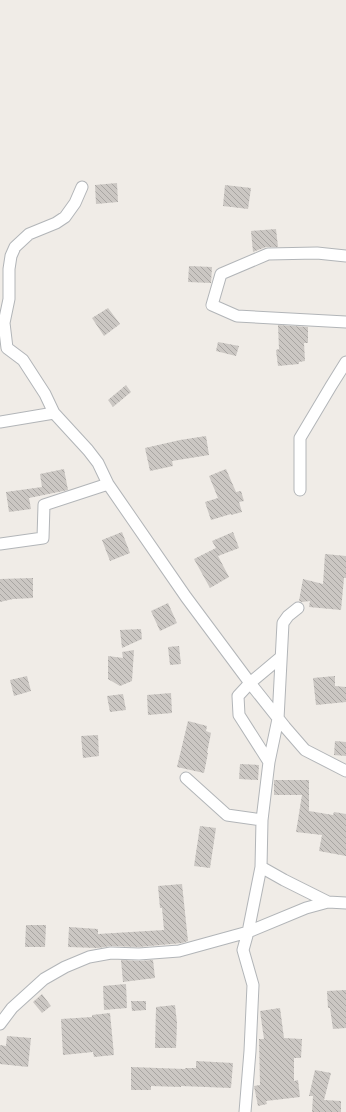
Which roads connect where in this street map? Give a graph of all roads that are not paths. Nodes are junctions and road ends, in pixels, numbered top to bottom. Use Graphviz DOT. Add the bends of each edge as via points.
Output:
graph roads {
  1 [pos="82,187"];
  2 [pos="346,256"];
  3 [pos="2,321"];
  4 [pos="346,322"];
  5 [pos="346,362"];
  6 [pos="54,413"];
  7 [pos="0,422"];
  8 [pos="108,484"];
  9 [pos="300,490"];
  10 [pos="0,544"];
  11 [pos="298,608"];
  12 [pos="281,657"];
  13 [pos="250,683"];
  14 [pos="278,718"];
  15 [pos="269,762"];
  16 [pos="346,771"];
  17 [pos="186,778"];
  18 [pos="262,820"];
  19 [pos="261,867"];
  20 [pos="328,902"];
  21 [pos="346,903"];
  22 [pos="248,932"];
  23 [pos="0,1024"];
  24 [pos="244,1112"];
  1 -- 3 [label="street" via="65,217 28,234 15,247 9,268 9,299"];
  2 -- 4 [label="street" via="317,253 268,254 221,274 212,305 237,316"];
  3 -- 6 [label="street" via="7,348 23,360 46,394"];
  5 -- 9 [label="street" via="300,438"];
  6 -- 7 [label="street"];
  6 -- 8 [label="street" via="98,463"];
  8 -- 10 [label="street" via="44,505 43,538"];
  8 -- 13 [label="street" via="186,597"];
  11 -- 12 [label="street" via="282,622"];
  12 -- 13 [label="street"];
  12 -- 14 [label="street"];
  13 -- 14 [label="street"];
  13 -- 15 [label="street" via="238,696 239,716"];
  14 -- 15 [label="street"];
  14 -- 16 [label="street" via="305,750"];
  15 -- 18 [label="street"];
  17 -- 18 [label="street" via="227,815"];
  18 -- 19 [label="street"];
  19 -- 20 [label="street"];
  19 -- 22 [label="street"];
  20 -- 21 [label="street"];
  20 -- 22 [label="street" via="306,908"];
  22 -- 23 [label="street" via="179,951 111,953 89,957 44,979 12,1008"];
  22 -- 24 [label="street" via="243,950 253,985"];
}
